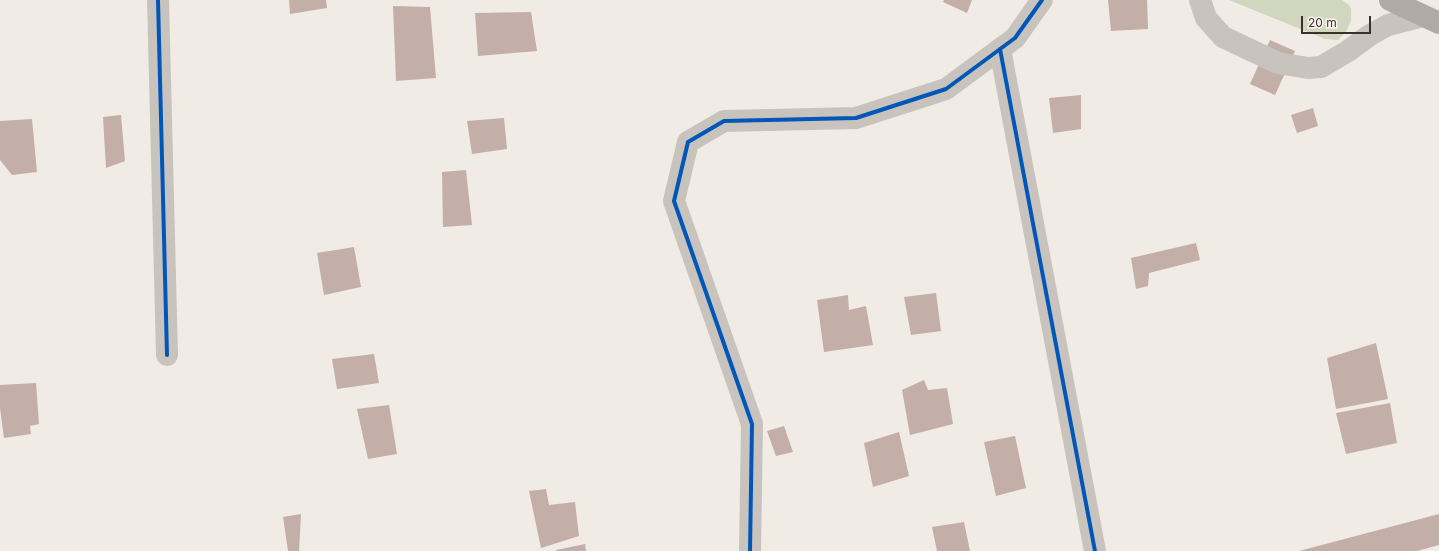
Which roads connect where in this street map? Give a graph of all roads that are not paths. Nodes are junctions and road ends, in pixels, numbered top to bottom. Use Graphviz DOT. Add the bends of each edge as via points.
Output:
graph roads {
  1 [pos="158,0"];
  2 [pos="1042,0"];
  3 [pos="1200,0"];
  4 [pos="1390,0"];
  5 [pos="1421,12"];
  6 [pos="1000,49"];
  7 [pos="167,355"];
  8 [pos="750,551"];
  9 [pos="1095,551"];
  1 -- 7 [label="street"];
  2 -- 6 [label="street" via="1015,38"];
  3 -- 5 [label="street" via="1206,18 1223,37 1278,63 1308,68 1321,66 1348,51 1370,34"];
  4 -- 5 [label="highway"];
  6 -- 8 [label="street" via="946,89 856,118 724,121 688,142 674,201 752,424"];
  6 -- 9 [label="street"];
}
